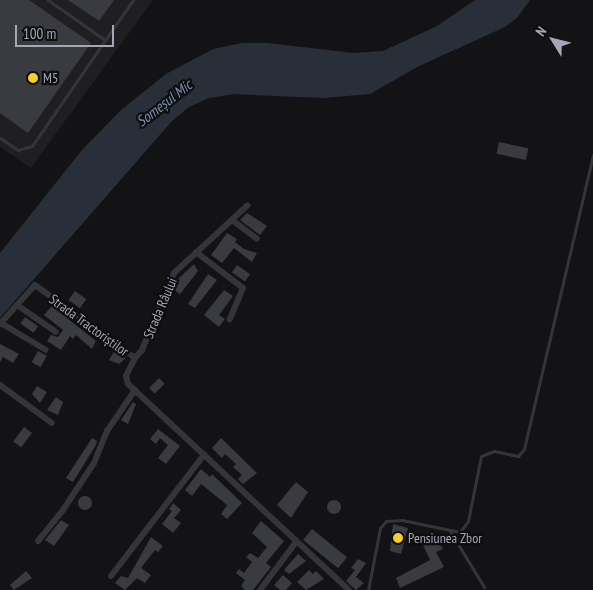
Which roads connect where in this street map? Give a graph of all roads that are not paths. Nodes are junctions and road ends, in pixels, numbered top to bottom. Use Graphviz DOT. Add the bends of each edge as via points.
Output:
graph roads {
  1 [pos="48,0"];
  2 [pos="133,0"];
  3 [pos="105,40"];
  4 [pos="0,138"];
  5 [pos="593,155"];
  6 [pos="248,205"];
  7 [pos="232,220"];
  8 [pos="257,239"];
  9 [pos="196,252"];
  10 [pos="17,305"];
  11 [pos="230,319"];
  12 [pos="0,324"];
  13 [pos="56,332"];
  14 [pos="46,350"];
  15 [pos="135,358"];
  16 [pos="0,385"];
  17 [pos="135,390"];
  18 [pos="52,423"];
  19 [pos="204,455"];
  20 [pos="450,531"];
  21 [pos="38,541"];
  22 [pos="296,542"];
  23 [pos="111,576"];
  24 [pos="484,587"];
  25 [pos="260,590"];
  26 [pos="349,590"];
  27 [pos="368,590"];
  1 -- 3 [label="lane"];
  2 -- 3 [label="lane"];
  3 -- 4 [label="lane" via="32,146 18,150"];
  5 -- 20 [label="lane" via="526,445 518,456 494,451 481,456 467,526 460,532"];
  6 -- 7 [label="street, Strada Râului"];
  7 -- 8 [label="street"];
  7 -- 9 [label="street, Strada Râului"];
  9 -- 11 [label="street" via="243,288"];
  9 -- 15 [label="street, Strada Râului" via="174,273 142,350"];
  10 -- 12 [label="street"];
  10 -- 13 [label="street"];
  10 -- 15 [label="street, Strada Tractoriștilor" via="33,286"];
  12 -- 14 [label="street"];
  15 -- 17 [label="street, Strada Tractoriștilor" via="125,380"];
  16 -- 18 [label="street"];
  17 -- 19 [label="street"];
  17 -- 21 [label="street" via="107,432 94,463"];
  19 -- 22 [label="street"];
  19 -- 23 [label="street"];
  20 -- 24 [label="lane"];
  20 -- 27 [label="lane" via="402,520 386,521 380,528"];
  22 -- 25 [label="street"];
  22 -- 26 [label="street"];
}
